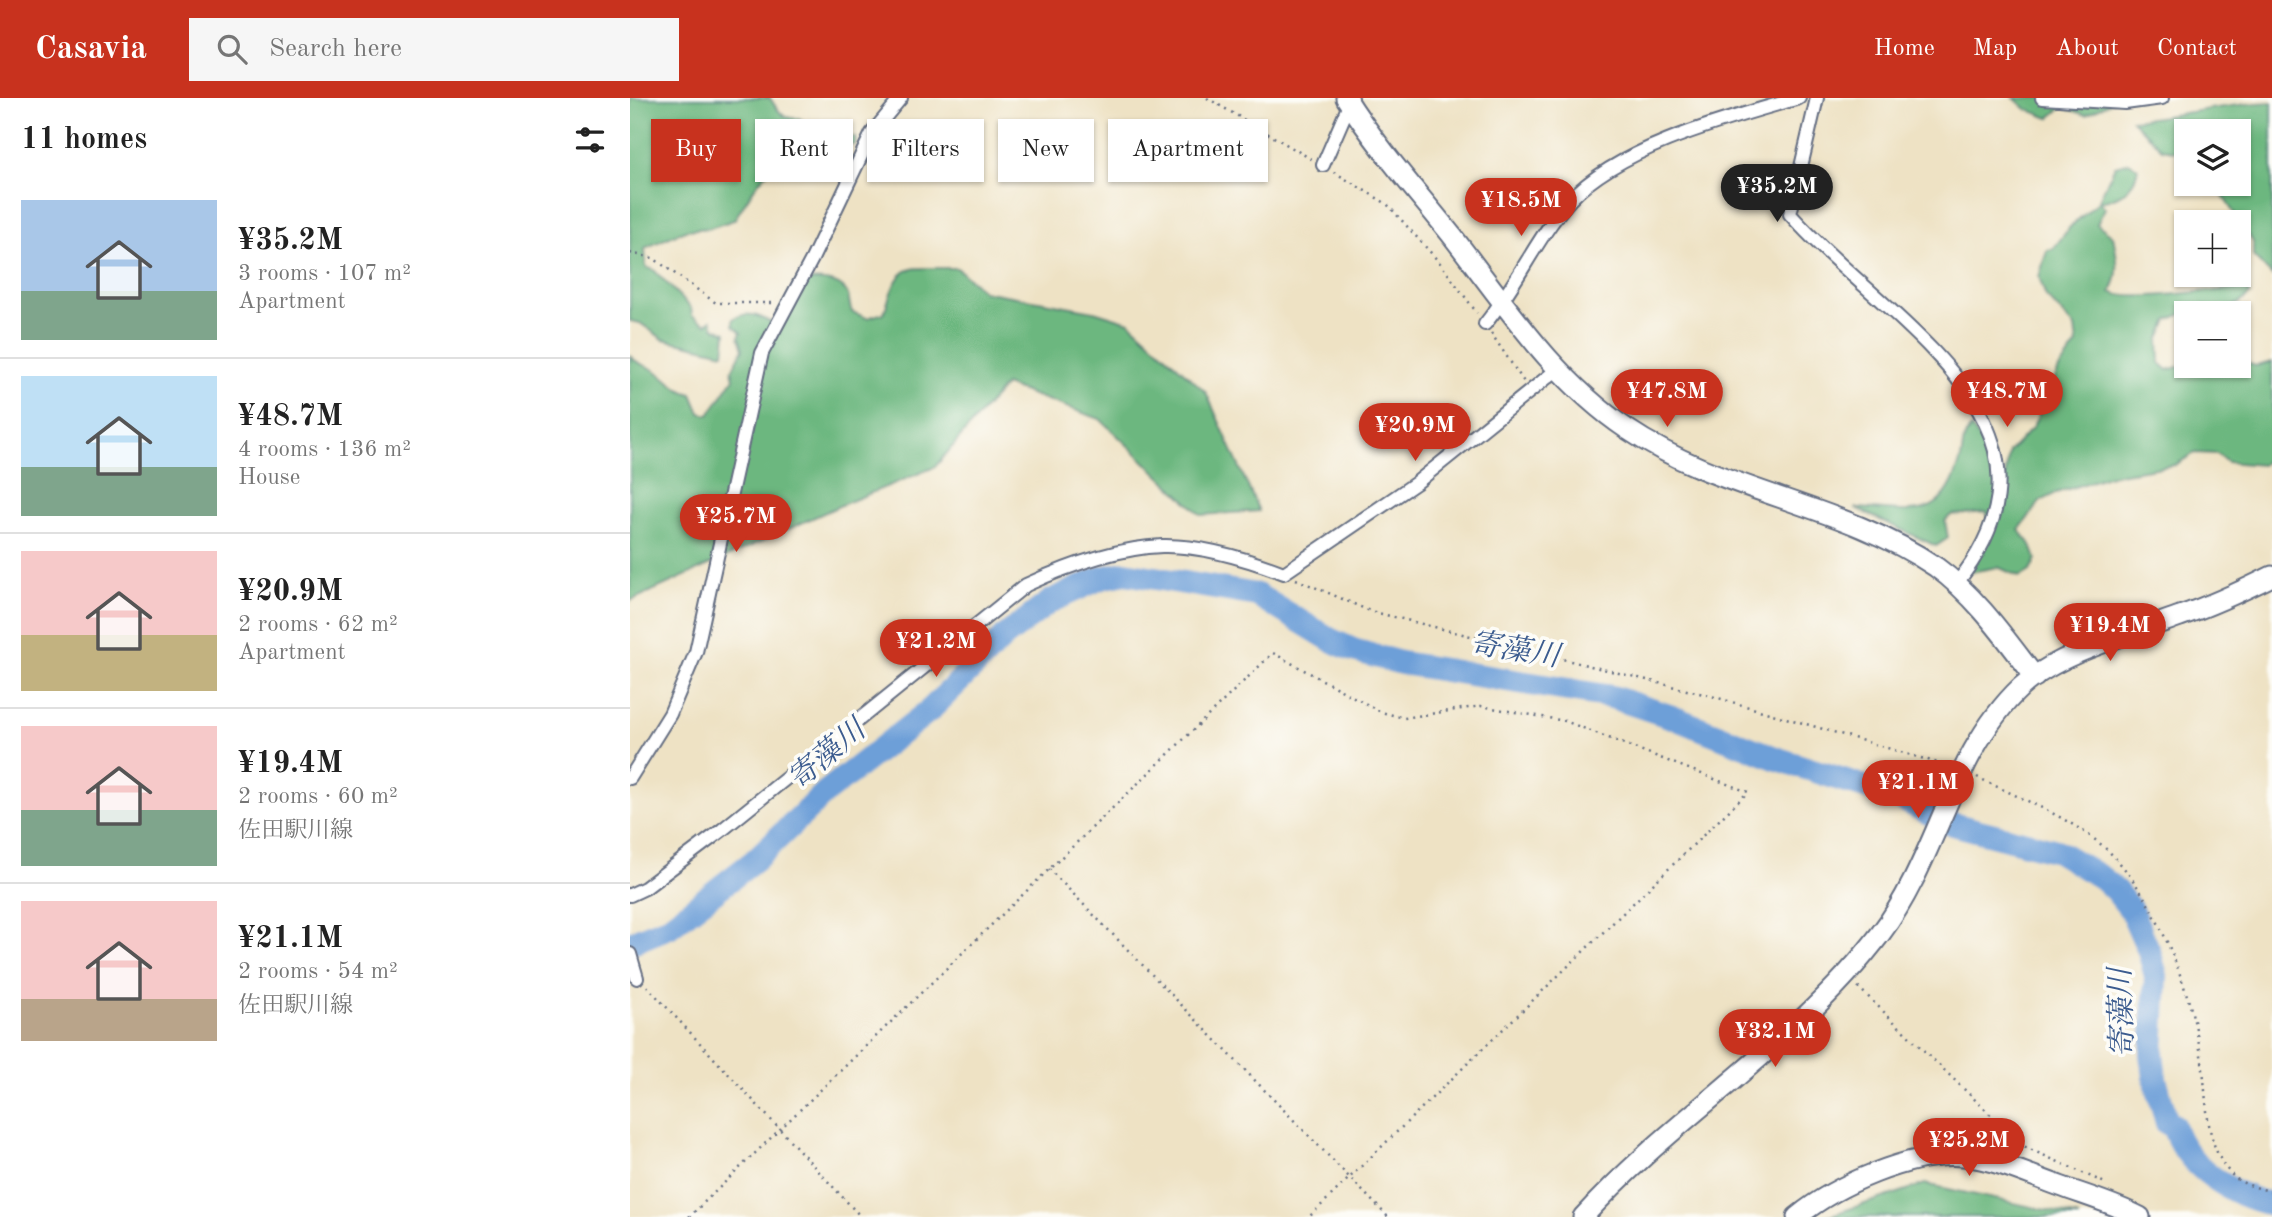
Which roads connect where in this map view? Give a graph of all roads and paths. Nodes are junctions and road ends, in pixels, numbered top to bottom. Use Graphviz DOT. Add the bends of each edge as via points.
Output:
graph roads {
  1 [pos="901,98"];
  2 [pos="1207,98"];
  3 [pos="1799,98"];
  4 [pos="1817,98"];
  5 [pos="2042,98"];
  6 [pos="2162,98"];
  7 [pos="1349,100"];
  8 [pos="1323,165"];
  9 [pos="630,253"];
  10 [pos="1503,302"];
  11 [pos="787,303"];
  12 [pos="1485,324"];
  13 [pos="1559,368"];
  14 [pos="1530,392"];
  15 [pos="1284,573"];
  16 [pos="2272,576"];
  17 [pos="1956,584"];
  18 [pos="2035,677"];
  19 [pos="1962,774"];
  20 [pos="630,778"];
  21 [pos="1049,869"];
  22 [pos="630,895"];
  23 [pos="630,954"];
  24 [pos="1847,977"];
  25 [pos="637,978"];
  26 [pos="779,1131"];
  27 [pos="1351,1177"];
  28 [pos="2108,1184"];
  29 [pos="2272,1192"];
  30 [pos="689,1217"];
  31 [pos="862,1217"];
  32 [pos="1309,1217"];
  33 [pos="1388,1217"];
  34 [pos="1583,1217"];
  35 [pos="1797,1217"];
  36 [pos="2140,1217"];
  1 -- 11 [label="street" via="872,133"];
  2 -- 8 [label="path"];
  3 -- 10 [label="street" via="1659,144 1601,176 1572,198 1548,228"];
  4 -- 17 [label="street" via="1790,214 1819,248 1913,330 1970,392 1995,442 2000,479 1994,510 1978,557"];
  5 -- 6 [label="street" via="2125,103"];
  7 -- 8 [label="street"];
  7 -- 10 [label="main road"];
  8 -- 12 [label="path" via="1387,204"];
  9 -- 11 [label="path" via="653,258 716,303"];
  10 -- 12 [label="street"];
  10 -- 13 [label="main road"];
  11 -- 20 [label="street" via="762,353 751,395 696,652 670,714"];
  12 -- 14 [label="path"];
  13 -- 14 [label="street"];
  13 -- 17 [label="main road" via="1595,405 1661,449 1872,533 1906,549"];
  14 -- 15 [label="street" via="1416,483"];
  15 -- 19 [label="path" via="1370,611 1715,697"];
  15 -- 22 [label="street" via="1208,552 1162,546 1108,555 1026,584 722,830"];
  16 -- 18 [label="main road" via="2217,603 2085,651"];
  17 -- 18 [label="main road" via="1978,604"];
  18 -- 19 [label="main road" via="1995,718"];
  19 -- 24 [label="main road" via="1912,879 1883,930"];
  19 -- 29 [label="path" via="2090,836 2117,860 2145,896 2178,968 2201,1055 2203,1096 2217,1152 2238,1181"];
  21 -- 26 [label="path"];
  21 -- 27 [label="path"];
  21 -- 27 [label="path" via="1273,653 1381,712 1404,718 1481,706 1565,721 1748,792"];
  23 -- 25 [label="street"];
  24 -- 28 [label="path" via="2023,1146"];
  24 -- 34 [label="main road" via="1666,1134"];
  25 -- 26 [label="path"];
  26 -- 30 [label="path"];
  26 -- 31 [label="path"];
  27 -- 32 [label="path"];
  27 -- 33 [label="path"];
  35 -- 36 [label="main road" via="1839,1189 1890,1168 1948,1156 1996,1163"];
}
